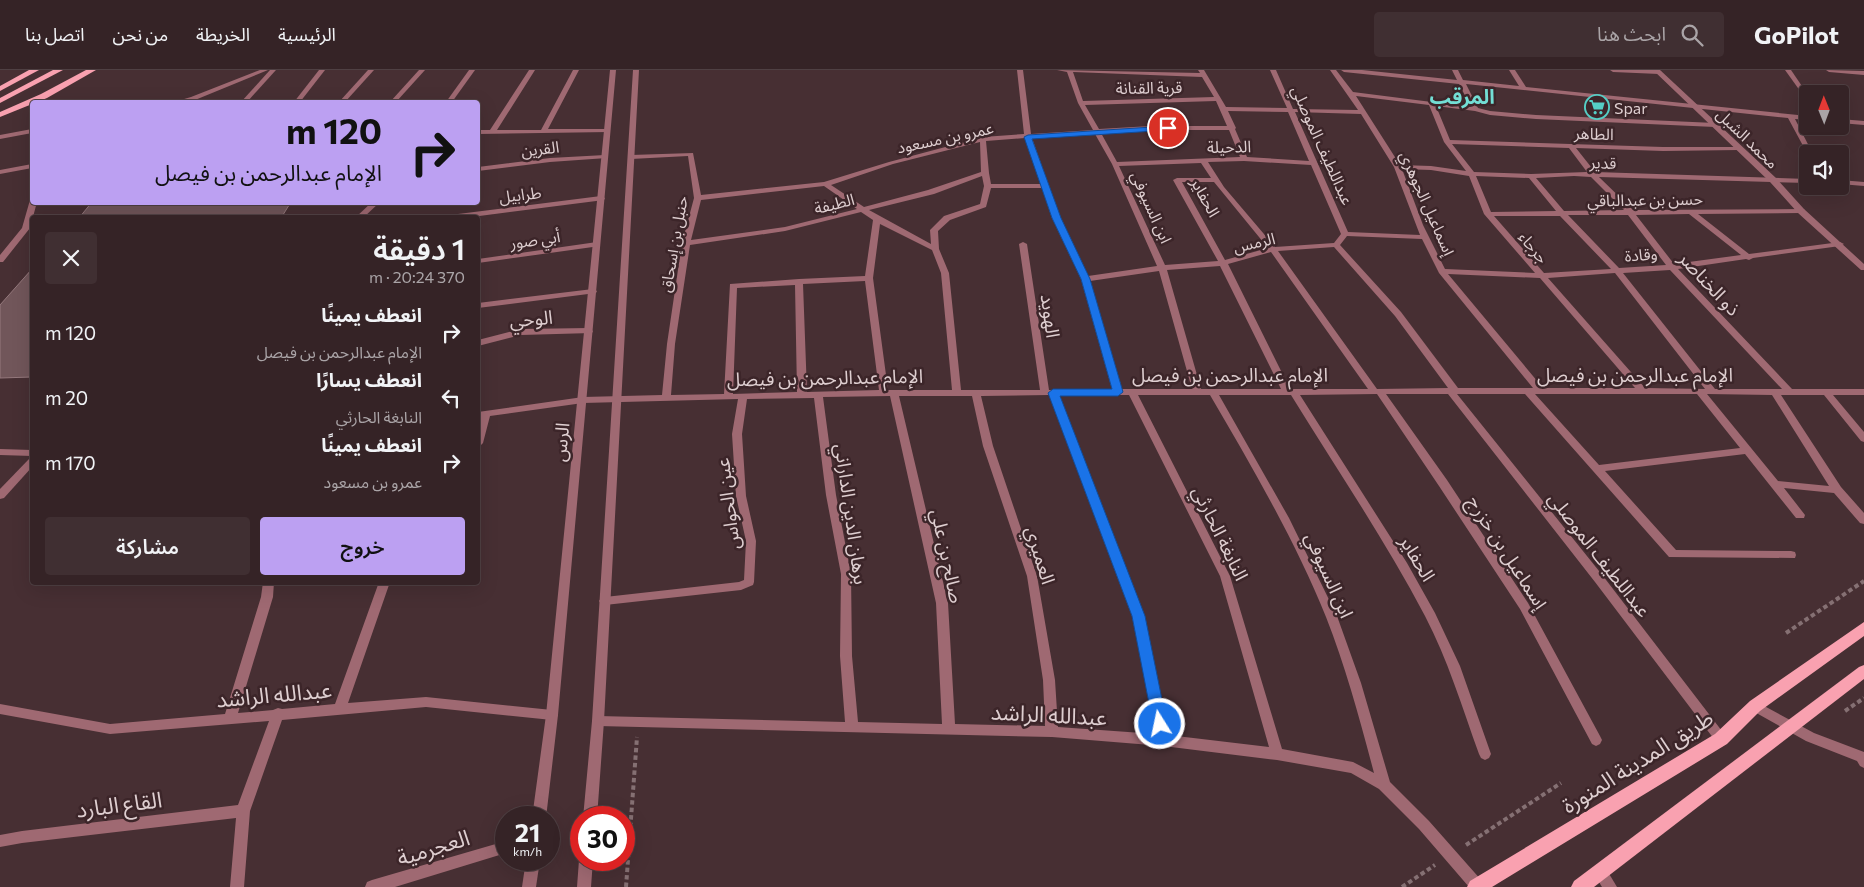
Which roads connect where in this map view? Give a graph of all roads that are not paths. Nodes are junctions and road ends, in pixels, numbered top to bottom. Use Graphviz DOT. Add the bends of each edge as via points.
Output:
graph roads {
  1 [pos="35,70"];
  2 [pos="59,70"];
  3 [pos="76,70"];
  4 [pos="92,70"];
  5 [pos="265,70"];
  6 [pos="273,70"];
  7 [pos="322,70"];
  8 [pos="371,70"];
  9 [pos="422,70"];
  10 [pos="472,70"];
  11 [pos="532,70"];
  12 [pos="576,70"];
  13 [pos="613,70"];
  14 [pos="636,70"];
  15 [pos="1020,70"];
  16 [pos="1060,70"];
  17 [pos="1272,70"];
  18 [pos="1332,70"];
  19 [pos="1344,70"];
  20 [pos="1455,70"];
  21 [pos="1512,70"];
  22 [pos="1613,70"];
  23 [pos="1788,70"];
  24 [pos="1829,70"];
  25 [pos="1070,71"];
  26 [pos="1657,71"];
  27 [pos="1864,72"];
  28 [pos="1203,73"];
  29 [pos="1398,73"];
  30 [pos="1463,83"];
  31 [pos="1799,86"];
  32 [pos="0,89"];
  33 [pos="1524,89"];
  34 [pos="1351,94"];
  35 [pos="1218,99"];
  36 [pos="35,100"];
  37 [pos="188,100"];
  38 [pos="246,100"];
  39 [pos="299,100"];
  40 [pos="344,100"];
  41 [pos="395,100"];
  42 [pos="451,100"];
  43 [pos="0,101"];
  44 [pos="30,102"];
  45 [pos="1081,103"];
  46 [pos="1432,104"];
  47 [pos="1696,106"];
  48 [pos="1224,109"];
  49 [pos="1475,109"];
  50 [pos="0,110"];
  51 [pos="1289,110"];
  52 [pos="1363,112"];
  53 [pos="0,115"];
  54 [pos="1790,116"];
  55 [pos="1799,117"];
  56 [pos="1849,122"];
  57 [pos="1864,123"];
  58 [pos="1715,125"];
  59 [pos="1233,128"];
  60 [pos="30,131"];
  61 [pos="544,131"];
  62 [pos="608,131"];
  63 [pos="480,132"];
  64 [pos="492,132"];
  65 [pos="1098,133"];
  66 [pos="0,137"];
  67 [pos="1028,137"];
  68 [pos="983,139"];
  69 [pos="1447,142"];
  70 [pos="1805,145"];
  71 [pos="1571,146"];
  72 [pos="1739,148"];
  73 [pos="605,157"];
  74 [pos="631,158"];
  75 [pos="1244,159"];
  76 [pos="1203,160"];
  77 [pos="1314,163"];
  78 [pos="1115,164"];
  79 [pos="30,166"];
  80 [pos="1398,167"];
  81 [pos="480,169"];
  82 [pos="0,172"];
  83 [pos="984,173"];
  84 [pos="1472,174"];
  85 [pos="1593,175"];
  86 [pos="1531,176"];
  87 [pos="1215,180"];
  88 [pos="1773,180"];
  89 [pos="1799,181"];
  90 [pos="1849,183"];
  91 [pos="825,184"];
  92 [pos="1864,184"];
  93 [pos="988,186"];
  94 [pos="1045,186"];
  95 [pos="601,198"];
  96 [pos="698,198"];
  97 [pos="32,205"];
  98 [pos="373,205"];
  99 [pos="865,210"];
  100 [pos="1801,211"];
  101 [pos="1630,212"];
  102 [pos="1691,212"];
  103 [pos="1562,213"];
  104 [pos="1488,214"];
  105 [pos="362,215"];
  106 [pos="466,215"];
  107 [pos="877,219"];
  108 [pos="1345,234"];
  109 [pos="1424,236"];
  110 [pos="686,243"];
  111 [pos="597,244"];
  112 [pos="1023,244"];
  113 [pos="1840,244"];
  114 [pos="1336,245"];
  115 [pos="935,249"];
  116 [pos="1273,249"];
  117 [pos="1749,258"];
  118 [pos="0,260"];
  119 [pos="480,261"];
  120 [pos="1223,263"];
  121 [pos="1672,267"];
  122 [pos="1162,268"];
  123 [pos="1864,268"];
  124 [pos="1442,271"];
  125 [pos="1617,271"];
  126 [pos="1541,276"];
  127 [pos="869,278"];
  128 [pos="1086,279"];
  129 [pos="799,281"];
  130 [pos="593,291"];
  131 [pos="480,306"];
  132 [pos="589,331"];
  133 [pos="480,342"];
  134 [pos="1540,390"];
  135 [pos="1376,391"];
  136 [pos="1453,391"];
  137 [pos="1527,391"];
  138 [pos="1642,391"];
  139 [pos="957,392"];
  140 [pos="976,392"];
  141 [pos="1118,392"];
  142 [pos="1132,392"];
  143 [pos="1197,392"];
  144 [pos="1213,392"];
  145 [pos="1291,392"];
  146 [pos="1700,392"];
  147 [pos="1713,392"];
  148 [pos="1775,392"];
  149 [pos="1864,392"];
  150 [pos="889,393"];
  151 [pos="1049,393"];
  152 [pos="1791,393"];
  153 [pos="1827,393"];
  154 [pos="802,395"];
  155 [pos="818,395"];
  156 [pos="728,397"];
  157 [pos="744,397"];
  158 [pos="666,398"];
  159 [pos="617,399"];
  160 [pos="583,400"];
  161 [pos="482,414"];
  162 [pos="480,428"];
  163 [pos="1864,439"];
  164 [pos="1747,450"];
  165 [pos="0,452"];
  166 [pos="30,453"];
  167 [pos="30,463"];
  168 [pos="1597,468"];
  169 [pos="1775,484"];
  170 [pos="1837,490"];
  171 [pos="0,494"];
  172 [pos="1800,515"];
  173 [pos="1864,520"];
  174 [pos="1791,556"];
  175 [pos="268,585"];
  176 [pos="384,585"];
  177 [pos="605,600"];
  178 [pos="1864,628"];
  179 [pos="1864,671"];
  180 [pos="1755,706"];
  181 [pos="340,708"];
  182 [pos="0,709"];
  183 [pos="278,713"];
  184 [pos="552,715"];
  185 [pos="230,718"];
  186 [pos="598,720"];
  187 [pos="1792,725"];
  188 [pos="852,727"];
  189 [pos="948,730"];
  190 [pos="1052,732"];
  191 [pos="1721,739"];
  192 [pos="1163,740"];
  193 [pos="1596,740"];
  194 [pos="1277,754"];
  195 [pos="1485,754"];
  196 [pos="1863,759"];
  197 [pos="1384,785"];
  198 [pos="541,806"];
  199 [pos="591,806"];
  200 [pos="243,811"];
  201 [pos="0,841"];
  202 [pos="495,850"];
  203 [pos="531,871"];
  204 [pos="585,871"];
  205 [pos="1600,872"];
  206 [pos="237,887"];
  207 [pos="372,887"];
  208 [pos="529,887"];
  209 [pos="584,887"];
  210 [pos="1476,887"];
  211 [pos="1580,887"];
  212 [pos="1610,887"];
  1 -- 32 [label="main road"];
  2 -- 43 [label="main road"];
  3 -- 50 [label="main road"];
  4 -- 36 [label="main road"];
  5 -- 37 [label="street"];
  6 -- 38 [label="street"];
  7 -- 39 [label="street"];
  8 -- 40 [label="street"];
  9 -- 41 [label="street"];
  10 -- 42 [label="street"];
  11 -- 64 [label="street"];
  12 -- 61 [label="street"];
  13 -- 62 [label="street, الرس"];
  14 -- 74 [label="street"];
  15 -- 67 [label="street"];
  16 -- 25 [label="street"];
  17 -- 51 [label="street, عبداللطيف الموصلي"];
  18 -- 34 [label="street, إسماعيل الجوهري"];
  19 -- 29 [label="street"];
  20 -- 30 [label="street"];
  21 -- 33 [label="street"];
  22 -- 26 [label="street"];
  23 -- 31 [label="street"];
  24 -- 27 [label="street"];
  25 -- 28 [label="street"];
  25 -- 45 [label="street, ابن السيوفي"];
  26 -- 47 [label="street, محمد الشبل"];
  28 -- 35 [label="street"];
  29 -- 30 [label="street"];
  30 -- 33 [label="street"];
  30 -- 49 [label="street"];
  33 -- 47 [label="street"];
  34 -- 46 [label="street"];
  34 -- 52 [label="street, إسماعيل الجوهري"];
  35 -- 45 [label="street, قرية القنانة"];
  35 -- 48 [label="street"];
  44 -- 53 [label="main road"];
  45 -- 65 [label="street, ابن السيوفي"];
  46 -- 49 [label="street"];
  46 -- 69 [label="street, جرجاء"];
  47 -- 54 [label="street"];
  47 -- 58 [label="street, محمد الشبل"];
  48 -- 51 [label="street"];
  48 -- 59 [label="street"];
  49 -- 58 [label="street" via="1536,117"];
  51 -- 52 [label="street"];
  51 -- 77 [label="street, عبداللطيف الموصلي"];
  52 -- 80 [label="street, إسماعيل الجوهري"];
  54 -- 55 [label="street"];
  54 -- 70 [label="street"];
  56 -- 57 [label="street"];
  58 -- 72 [label="street, محمد الشبل"];
  59 -- 65 [label="street, عمرو بن مسعود" via="1151,128"];
  59 -- 75 [label="street"];
  60 -- 66 [label="street"];
  61 -- 62 [label="street"];
  61 -- 64 [label="street"];
  62 -- 73 [label="street, الرس"];
  63 -- 64 [label="street"];
  65 -- 67 [label="street, عمرو بن مسعود"];
  65 -- 78 [label="street, ابن السيوفي"];
  67 -- 68 [label="street, عمرو بن مسعود"];
  67 -- 94 [label="street"];
  68 -- 83 [label="street"];
  68 -- 91 [label="street, عمرو بن مسعود"];
  69 -- 71 [label="street, الطاهر"];
  69 -- 84 [label="street, جرجاء"];
  71 -- 72 [label="street, الطاهر"];
  71 -- 85 [label="street, ذو الخناصر"];
  72 -- 88 [label="street, محمد الشبل"];
  73 -- 81 [label="street, القرين"];
  73 -- 95 [label="street, الرس"];
  74 -- 96 [label="street, حنبل بن إسحاق" via="691,154"];
  74 -- 159 [label="street"];
  75 -- 76 [label="street, الدحيلة"];
  75 -- 77 [label="street, الدحيلة"];
  76 -- 78 [label="street, الدحيلة"];
  76 -- 87 [label="street, إسماعيل بن خزرج"];
  77 -- 108 [label="street, عبداللطيف الموصلي"];
  78 -- 122 [label="street, ابن السيوفي"];
  79 -- 82 [label="street"];
  80 -- 84 [label="street, قدير"];
  80 -- 109 [label="street, إسماعيل الجوهري"];
  83 -- 93 [label="street"];
  83 -- 99 [label="street, الطيفة"];
  84 -- 86 [label="street, قدير"];
  84 -- 104 [label="street, جرجاء"];
  85 -- 86 [label="street, قدير"];
  85 -- 88 [label="street, قدير"];
  85 -- 101 [label="street, ذو الخناصر"];
  86 -- 103 [label="street"];
  87 -- 116 [label="street, إسماعيل بن خزرج"];
  87 -- 120 [label="street, الحفاير" via="1177,180"];
  88 -- 89 [label="street, قدير"];
  88 -- 100 [label="street, محمد الشبل"];
  90 -- 92 [label="street"];
  91 -- 96 [label="street, عمرو بن مسعود"];
  91 -- 99 [label="street"];
  93 -- 94 [label="street"];
  93 -- 115 [label="street" via="983,205 947,218 934,230"];
  94 -- 128 [label="street" via="1056,218"];
  95 -- 106 [label="street, طرابيل"];
  95 -- 111 [label="street, الرس"];
  96 -- 110 [label="street, حنبل بن إسحاق"];
  97 -- 118 [label="street" via="26,228"];
  98 -- 105 [label="street"];
  99 -- 107 [label="street"];
  99 -- 110 [label="street, الطيفة" via="785,230"];
  100 -- 102 [label="street, حسن بن عبدالباقي"];
  100 -- 113 [label="street, محمد الشبل"];
  101 -- 102 [label="street, حسن بن عبدالباقي"];
  101 -- 103 [label="street, حسن بن عبدالباقي"];
  101 -- 121 [label="street, ذو الخناصر"];
  102 -- 117 [label="street"];
  103 -- 104 [label="street, حسن بن عبدالباقي"];
  103 -- 125 [label="street"];
  104 -- 126 [label="street, جرجاء"];
  107 -- 115 [label="street"];
  107 -- 127 [label="street, صالح بن علي"];
  108 -- 109 [label="street"];
  108 -- 114 [label="street"];
  109 -- 124 [label="street, إسماعيل الجوهري"];
  110 -- 158 [label="street, حنبل بن إسحاق"];
  111 -- 119 [label="street, أبي صور"];
  111 -- 130 [label="street, الرس"];
  112 -- 151 [label="street, الهويد"];
  113 -- 117 [label="street, وقادة"];
  113 -- 123 [label="street, محمد الشبل"];
  114 -- 116 [label="street, الرمس"];
  114 -- 136 [label="street, عبداللطيف الموصلي" via="1398,314"];
  115 -- 139 [label="street" via="945,273"];
  116 -- 120 [label="street, الرمس"];
  116 -- 135 [label="street, إسماعيل بن خزرج"];
  117 -- 121 [label="street, وقادة"];
  120 -- 122 [label="street, الرمس"];
  120 -- 145 [label="street, الحفاير"];
  121 -- 125 [label="street, وقادة"];
  121 -- 152 [label="street, ذو الخناصر"];
  122 -- 128 [label="street, الرمس"];
  122 -- 143 [label="street, ابن السيوفي"];
  124 -- 126 [label="street, وقادة"];
  124 -- 134 [label="street, إسماعيل الجوهري"];
  125 -- 126 [label="street, وقادة"];
  125 -- 147 [label="street"];
  126 -- 138 [label="street, جرجاء"];
  127 -- 129 [label="street"];
  127 -- 150 [label="street, صالح بن علي"];
  128 -- 141 [label="street"];
  129 -- 154 [label="street"];
  129 -- 156 [label="street" via="733,286"];
  130 -- 131 [label="street"];
  130 -- 132 [label="street, الرس"];
  132 -- 133 [label="street, الوحي" via="521,332"];
  132 -- 160 [label="street, الرس"];
  134 -- 137 [label="street, الإمام عبدالرحمن بن فيصل"];
  134 -- 138 [label="street, الإمام عبدالرحمن بن فيصل"];
  135 -- 136 [label="street, الإمام عبدالرحمن بن فيصل"];
  135 -- 145 [label="street, الإمام عبدالرحمن بن فيصل"];
  135 -- 193 [label="street, إسماعيل بن خزرج" via="1443,483 1524,606"];
  136 -- 137 [label="street, الإمام عبدالرحمن بن فيصل"];
  136 -- 191 [label="street, عبداللطيف الموصلي"];
  137 -- 168 [label="street"];
  138 -- 146 [label="street, الإمام عبدالرحمن بن فيصل"];
  139 -- 140 [label="street, الإمام عبدالرحمن بن فيصل"];
  139 -- 150 [label="street, الإمام عبدالرحمن بن فيصل"];
  140 -- 151 [label="street, الإمام عبدالرحمن بن فيصل"];
  140 -- 190 [label="street, العميري" via="991,455 1032,576 1048,680"];
  141 -- 142 [label="street, الإمام عبدالرحمن بن فيصل"];
  141 -- 151 [label="street, الإمام عبدالرحمن بن فيصل"];
  142 -- 143 [label="street, الإمام عبدالرحمن بن فيصل"];
  142 -- 194 [label="street, النابغة الحارثي" via="1225,576"];
  143 -- 144 [label="street, الإمام عبدالرحمن بن فيصل"];
  144 -- 145 [label="street, الإمام عبدالرحمن بن فيصل"];
  144 -- 197 [label="street, ابن السيوفي" via="1308,564 1344,650"];
  145 -- 195 [label="street, الحفاير" via="1403,566 1431,616 1454,666"];
  146 -- 147 [label="street, الإمام عبدالرحمن بن فيصل"];
  146 -- 164 [label="street"];
  147 -- 148 [label="street, الإمام عبدالرحمن بن فيصل"];
  148 -- 152 [label="street, الإمام عبدالرحمن بن فيصل"];
  148 -- 170 [label="street"];
  149 -- 153 [label="street, الإمام عبدالرحمن بن فيصل"];
  150 -- 155 [label="street, الإمام عبدالرحمن بن فيصل"];
  150 -- 189 [label="street, صالح بن علي" via="942,603"];
  151 -- 192 [label="street, الهويد" via="1138,616"];
  152 -- 153 [label="street, الإمام عبدالرحمن بن فيصل"];
  153 -- 163 [label="street"];
  154 -- 155 [label="street, الإمام عبدالرحمن بن فيصل"];
  154 -- 157 [label="street, الإمام عبدالرحمن بن فيصل"];
  155 -- 188 [label="street, برهان الدين الداراني" via="846,574 846,656"];
  156 -- 157 [label="street, الإمام عبدالرحمن بن فيصل"];
  156 -- 158 [label="street, الإمام عبدالرحمن بن فيصل"];
  157 -- 177 [label="street, عين الحواس" via="737,434 741,496 751,541 749,582 741,586"];
  158 -- 159 [label="street, الإمام عبدالرحمن بن فيصل"];
  159 -- 160 [label="street, الإمام عبدالرحمن بن فيصل"];
  159 -- 177 [label="street"];
  160 -- 161 [label="street, الإمام عبدالرحمن بن فيصل"];
  160 -- 184 [label="street, الرس"];
  161 -- 162 [label="street"];
  164 -- 168 [label="street"];
  164 -- 169 [label="street"];
  165 -- 166 [label="street"];
  167 -- 171 [label="street"];
  168 -- 174 [label="street" via="1674,554"];
  169 -- 170 [label="street"];
  169 -- 172 [label="street"];
  170 -- 173 [label="street"];
  175 -- 185 [label="street" via="267,597"];
  176 -- 181 [label="street"];
  177 -- 186 [label="street"];
  178 -- 180 [label="main road, طريق المدينة المنورة"];
  179 -- 187 [label="main road"];
  180 -- 187 [label="street"];
  180 -- 191 [label="main road, طريق المدينة المنورة"];
  181 -- 183 [label="street, عبدالله الراشد"];
  181 -- 184 [label="street, عبدالله الراشد" via="426,702"];
  182 -- 185 [label="street, عبدالله الراشد" via="110,729"];
  183 -- 185 [label="street, عبدالله الراشد"];
  183 -- 200 [label="street"];
  184 -- 198 [label="street, الرس"];
  186 -- 188 [label="street, عبدالله الراشد"];
  186 -- 199 [label="street"];
  187 -- 196 [label="street"];
  187 -- 205 [label="main road"];
  188 -- 189 [label="street, عبدالله الراشد"];
  189 -- 190 [label="street, عبدالله الراشد"];
  190 -- 192 [label="street, عبدالله الراشد"];
  191 -- 210 [label="main road, طريق المدينة المنورة"];
  192 -- 194 [label="street, عبدالله الراشد"];
  194 -- 197 [label="street, عبدالله الراشد" via="1353,768"];
  197 -- 210 [label="street, عبدالله الراشد" via="1424,825"];
  200 -- 201 [label="street, القاع البارد"];
  200 -- 206 [label="street"];
  202 -- 207 [label="street, العجرمية"];
  203 -- 208 [label="street"];
  204 -- 209 [label="street"];
  205 -- 211 [label="main road"];
  205 -- 212 [label="street"];
}
